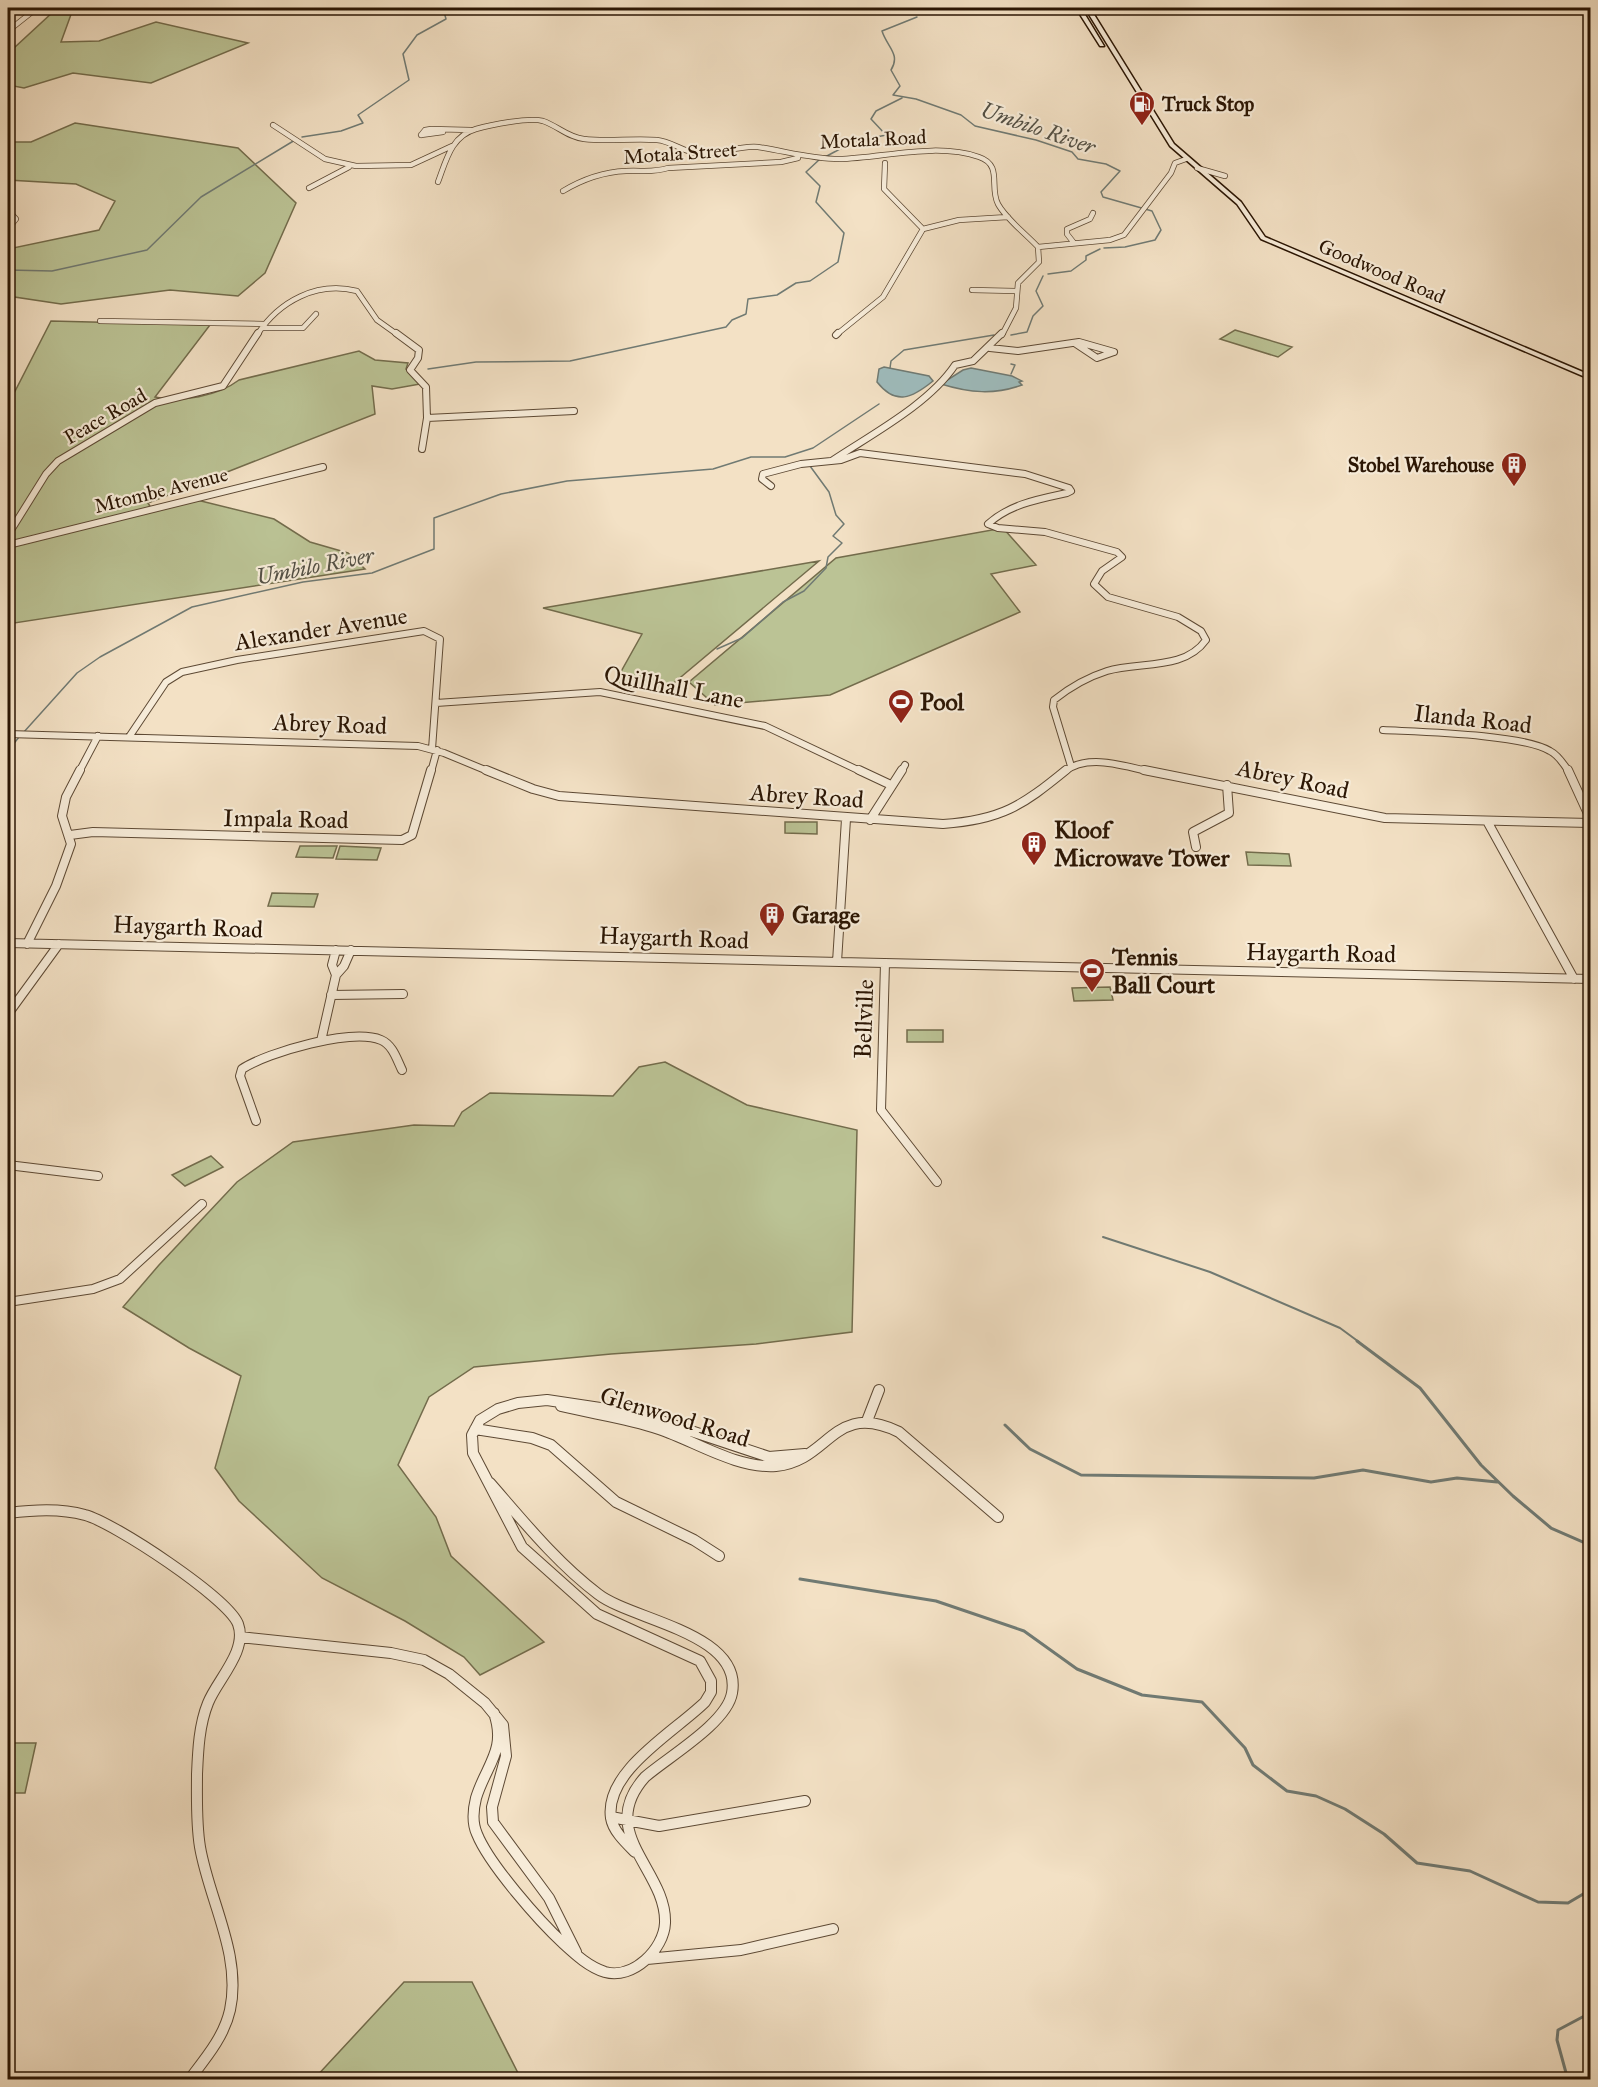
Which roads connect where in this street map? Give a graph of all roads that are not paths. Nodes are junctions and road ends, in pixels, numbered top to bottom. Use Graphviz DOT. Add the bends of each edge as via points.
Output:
graph roads {
  1 [pos="33,8"];
  2 [pos="1079,8"];
  3 [pos="1087,8"];
  4 [pos="8,32"];
  5 [pos="1127,72"];
  6 [pos="273,125"];
  7 [pos="463,130"];
  8 [pos="474,130"];
  9 [pos="452,146"];
  10 [pos="802,156"];
  11 [pos="1186,159"];
  12 [pos="885,163"];
  13 [pos="356,166"];
  14 [pos="1193,166"];
  15 [pos="1212,180"];
  16 [pos="438,182"];
  17 [pos="309,188"];
  18 [pos="563,191"];
  19 [pos="8,210"];
  20 [pos="1094,213"];
  21 [pos="1008,217"];
  22 [pos="8,229"];
  23 [pos="923,229"];
  24 [pos="1074,243"];
  25 [pos="1038,247"];
  26 [pos="972,290"];
  27 [pos="1016,291"];
  28 [pos="316,314"];
  29 [pos="100,321"];
  30 [pos="263,326"];
  31 [pos="836,335"];
  32 [pos="1069,342"];
  33 [pos="990,348"];
  34 [pos="1590,377"];
  35 [pos="574,411"];
  36 [pos="427,418"];
  37 [pos="422,449"];
  38 [pos="833,460"];
  39 [pos="323,467"];
  40 [pos="771,486"];
  41 [pos="8,535"];
  42 [pos="8,545"];
  43 [pos="436,703"];
  44 [pos="1383,730"];
  45 [pos="8,734"];
  46 [pos="98,736"];
  47 [pos="129,737"];
  48 [pos="434,750"];
  49 [pos="905,765"];
  50 [pos="1071,766"];
  51 [pos="1227,784"];
  52 [pos="891,785"];
  53 [pos="1590,818"];
  54 [pos="846,819"];
  55 [pos="870,820"];
  56 [pos="1486,821"];
  57 [pos="1590,823"];
  58 [pos="70,835"];
  59 [pos="1196,847"];
  60 [pos="8,943"];
  61 [pos="27,944"];
  62 [pos="59,944"];
  63 [pos="336,950"];
  64 [pos="351,950"];
  65 [pos="837,962"];
  66 [pos="885,963"];
  67 [pos="336,975"];
  68 [pos="1574,979"];
  69 [pos="1590,980"];
  70 [pos="403,994"];
  71 [pos="331,995"];
  72 [pos="8,1014"];
  73 [pos="321,1041"];
  74 [pos="402,1070"];
  75 [pos="256,1121"];
  76 [pos="8,1165"];
  77 [pos="98,1176"];
  78 [pos="938,1182"];
  79 [pos="202,1204"];
  80 [pos="8,1302"];
  81 [pos="879,1389"];
  82 [pos="867,1421"];
  83 [pos="475,1429"];
  84 [pos="490,1483"];
  85 [pos="8,1513"];
  86 [pos="998,1517"];
  87 [pos="719,1556"];
  88 [pos="240,1637"];
  89 [pos="494,1713"];
  90 [pos="805,1801"];
  91 [pos="611,1817"];
  92 [pos="626,1820"];
  93 [pos="640,1858"];
  94 [pos="833,1929"];
  95 [pos="578,1956"];
  96 [pos="647,1959"];
  97 [pos="189,2079"];
  1 -- 4 [label="street"];
  2 -- 5 [label="street" via="1106,51"];
  3 -- 5 [label="street"];
  5 -- 11 [label="street, Goodwood Road" via="1172,145"];
  6 -- 13 [label="street" via="325,159"];
  7 -- 7 [label="street" via="431,129 421,135"];
  7 -- 8 [label="street, Motala Road"];
  8 -- 9 [label="street"];
  8 -- 10 [label="street, Motala Road" via="536,120 582,139 658,140 704,154 759,147"];
  9 -- 13 [label="street" via="411,165"];
  9 -- 16 [label="street"];
  10 -- 18 [label="street, Motala Street" via="781,162 668,168 651,173 621,171 584,178"];
  10 -- 21 [label="street, Motala Road" via="857,159 938,152 981,157 993,166 997,203"];
  11 -- 14 [label="street, Goodwood Road"];
  11 -- 24 [label="street" via="1175,163 1122,236"];
  12 -- 23 [label="street" via="884,189"];
  13 -- 17 [label="street" via="341,169"];
  14 -- 15 [label="street, Goodwood Road"];
  14 -- 15 [label="street" via="1225,176"];
  15 -- 34 [label="street, Goodwood Road" via="1239,203 1268,241"];
  19 -- 22 [label="street" via="16,219"];
  20 -- 24 [label="street" via="1090,219 1067,229"];
  21 -- 23 [label="street" via="956,220"];
  21 -- 25 [label="street, Motala Road"];
  23 -- 31 [label="street" via="883,297"];
  24 -- 25 [label="street"];
  25 -- 27 [label="street" via="1039,262 1020,281"];
  26 -- 27 [label="street"];
  27 -- 33 [label="street" via="1013,316"];
  28 -- 30 [label="street" via="304,328"];
  29 -- 30 [label="street"];
  30 -- 36 [label="street, Peace Road" via="305,292 333,287 357,291 377,320 419,350 410,370 426,385"];
  30 -- 41 [label="street, Peace Road" via="223,386 155,403 53,465"];
  32 -- 32 [label="street" via="1096,357 1104,358 1114,352 1088,343"];
  32 -- 33 [label="street" via="1012,351"];
  33 -- 38 [label="street" via="974,360 955,365 947,377 900,415"];
  35 -- 36 [label="street"];
  36 -- 37 [label="street, Peace Road"];
  38 -- 40 [label="street" via="763,474 762,478"];
  38 -- 50 [label="street" via="856,453 880,455 1025,474 1068,487 1070,492 1027,502 999,514 988,524 993,528 1022,528 1060,535 1120,554 1121,559 1104,568 1094,584 1108,597 1177,617 1202,632 1206,642 1171,662 1107,671 1056,698 1053,707"];
  39 -- 42 [label="street, Mtombe Avenue"];
  43 -- 47 [label="street, Alexander Avenue" via="439,637 411,632 182,672 166,682"];
  43 -- 48 [label="street, Alexander Avenue"];
  43 -- 52 [label="street, Quillhall Lane" via="600,692 762,724"];
  44 -- 53 [label="street, Ilanda Road" via="1542,746 1554,753 1574,782"];
  45 -- 46 [label="street, Abrey Road"];
  46 -- 47 [label="street, Abrey Road"];
  46 -- 58 [label="street" via="63,809 64,828"];
  47 -- 48 [label="street, Abrey Road"];
  48 -- 54 [label="street, Abrey Road" via="553,795"];
  48 -- 58 [label="street, Impala Road" via="412,835 402,840 93,832"];
  49 -- 52 [label="street"];
  50 -- 51 [label="street, Abrey Road" via="1117,763"];
  50 -- 55 [label="street, Abrey Road" via="1032,798 992,818 943,824"];
  51 -- 56 [label="street, Abrey Road" via="1385,818"];
  51 -- 59 [label="street" via="1229,813 1193,832"];
  52 -- 55 [label="street"];
  54 -- 55 [label="street, Abrey Road"];
  54 -- 65 [label="street"];
  56 -- 57 [label="street, Abrey Road"];
  56 -- 68 [label="street"];
  58 -- 61 [label="street" via="71,844 56,886"];
  60 -- 61 [label="street, Haygarth Road"];
  61 -- 62 [label="street, Haygarth Road"];
  62 -- 63 [label="street, Haygarth Road"];
  62 -- 72 [label="street"];
  63 -- 64 [label="street, Haygarth Road"];
  63 -- 67 [label="street" via="332,965"];
  64 -- 65 [label="street, Haygarth Road"];
  64 -- 67 [label="street"];
  65 -- 66 [label="street, Haygarth Road"];
  66 -- 68 [label="street, Haygarth Road"];
  66 -- 78 [label="street, Bellville" via="883,1115"];
  67 -- 71 [label="street"];
  68 -- 69 [label="street, Haygarth Road"];
  70 -- 71 [label="street"];
  71 -- 73 [label="street"];
  73 -- 74 [label="street" via="359,1036 380,1039 394,1053"];
  73 -- 75 [label="street" via="252,1062 242,1069 242,1082"];
  76 -- 77 [label="street"];
  79 -- 80 [label="street" via="120,1279 93,1289"];
  81 -- 82 [label="street"];
  82 -- 83 [label="street, Glenwood Road" via="841,1429 786,1465 764,1465 637,1422 531,1402 498,1408"];
  82 -- 86 [label="street" via="899,1432"];
  83 -- 84 [label="street" via="473,1453"];
  83 -- 87 [label="street" via="551,1445 616,1502"];
  84 -- 91 [label="street" via="522,1547 578,1599 606,1618 688,1654 704,1665 710,1676 711,1692 700,1707 627,1772 613,1797"];
  84 -- 92 [label="street" via="548,1550 601,1597 699,1640 720,1656 732,1677 732,1694 724,1709 643,1779 626,1805"];
  85 -- 88 [label="street" via="75,1513 99,1520 222,1604 234,1616"];
  88 -- 89 [label="street" via="424,1660 449,1674"];
  88 -- 97 [label="street" via="203,1719 196,1812 201,1860 231,1956 234,1988 226,2024 215,2048"];
  89 -- 95 [label="street" via="503,1725 506,1756 492,1807 493,1822 549,1898"];
  89 -- 95 [label="street" via="500,1740 475,1796 474,1828 531,1908"];
  90 -- 92 [label="street" via="660,1826"];
  91 -- 92 [label="street"];
  91 -- 93 [label="street"];
  92 -- 93 [label="street"];
  93 -- 96 [label="street" via="658,1893 664,1917 662,1940"];
  94 -- 96 [label="street" via="721,1954"];
  95 -- 96 [label="street" via="610,1972"];
}
